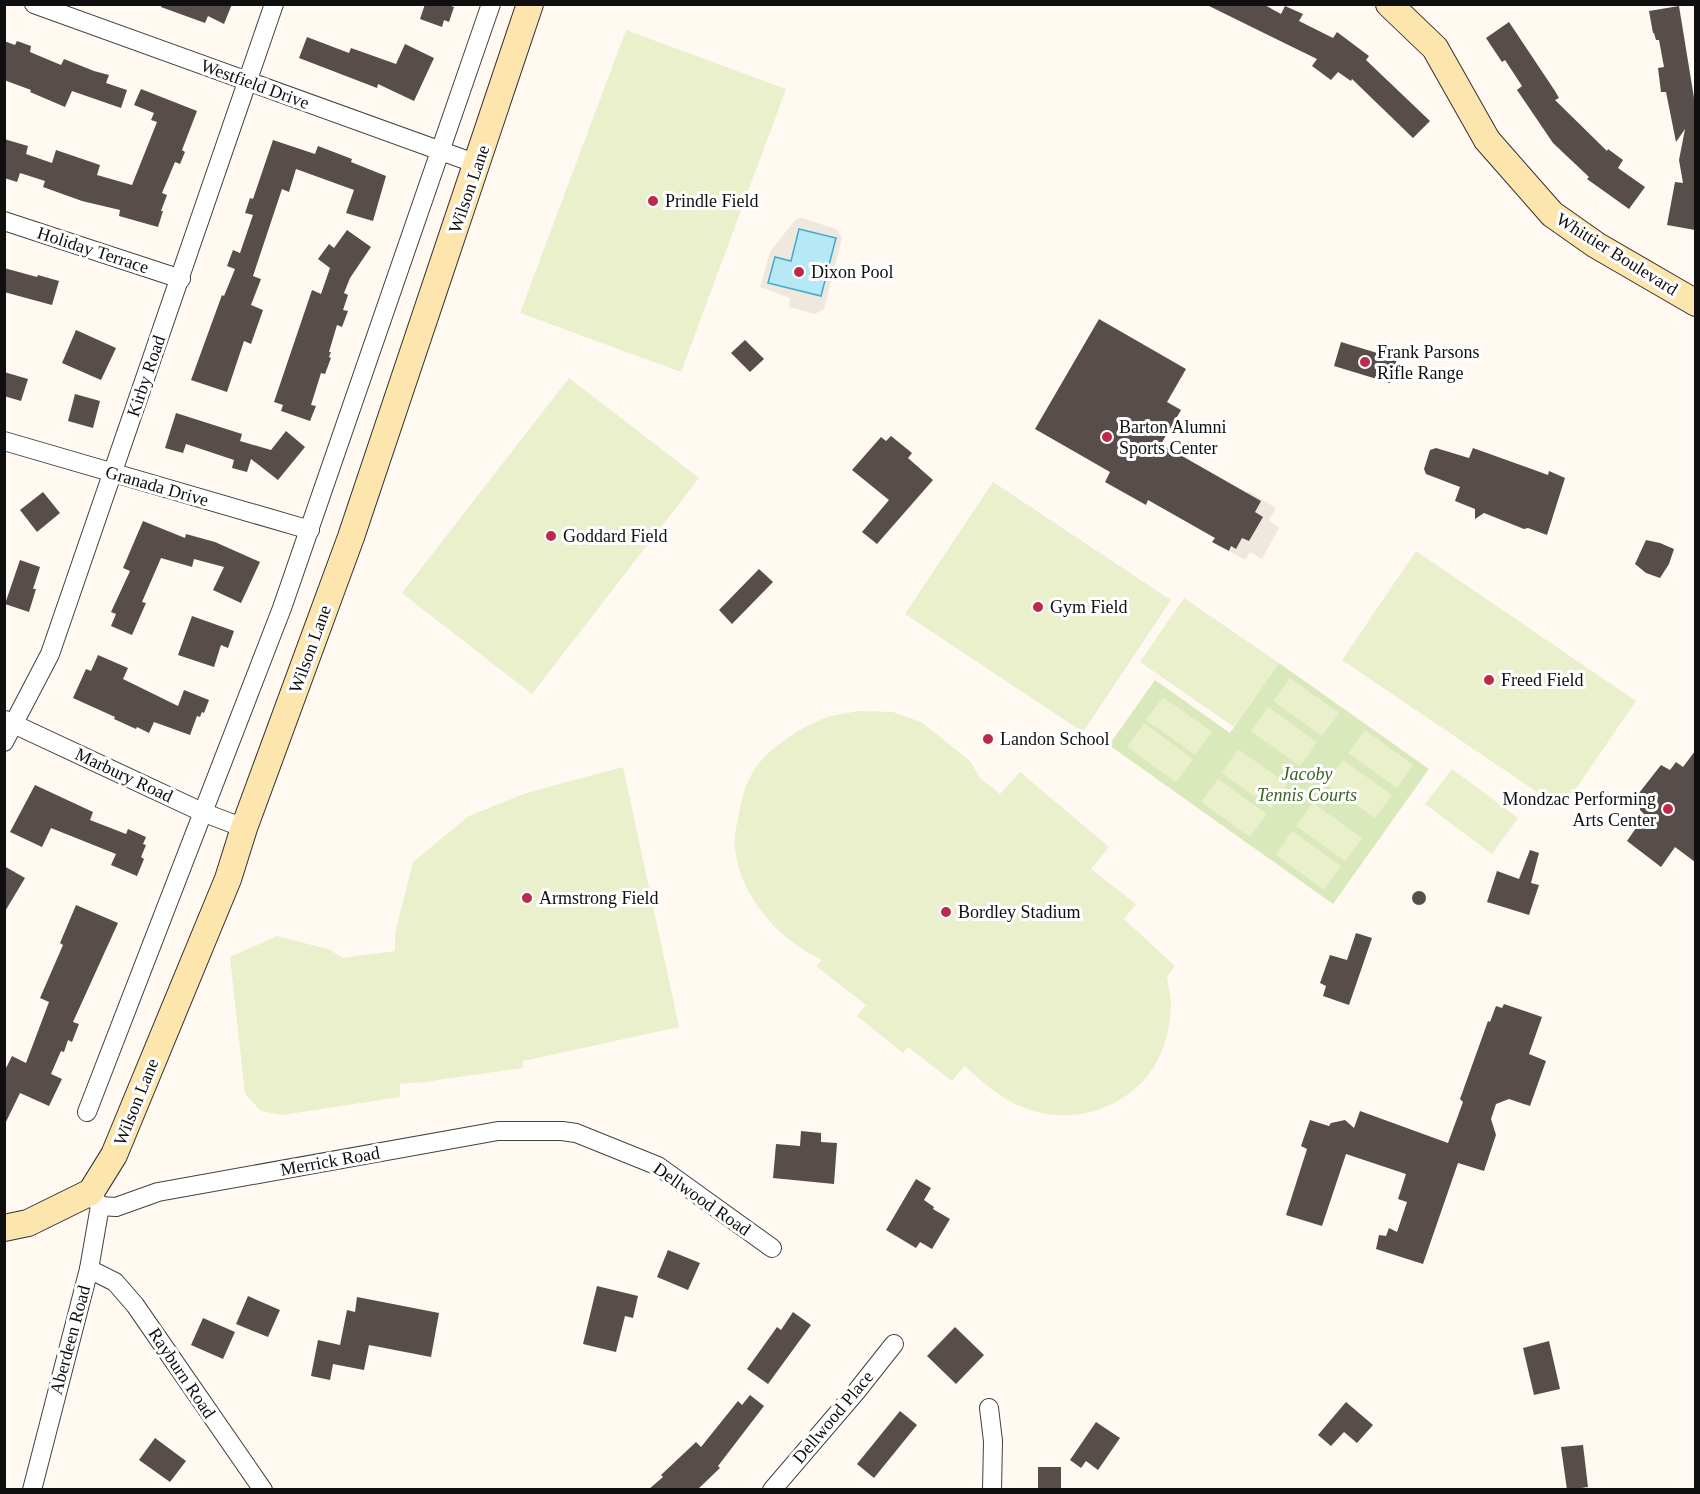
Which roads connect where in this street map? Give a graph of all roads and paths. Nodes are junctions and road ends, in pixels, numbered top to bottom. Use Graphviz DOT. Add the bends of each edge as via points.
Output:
graph roads {
  1 [pos="34,4"];
  2 [pos="274,4"];
  3 [pos="491,4"];
  4 [pos="530,4"];
  5 [pos="1389,4"];
  6 [pos="248,81"];
  7 [pos="439,150"];
  8 [pos="477,164"];
  9 [pos="4,221"];
  10 [pos="181,279"];
  11 [pos="1695,303"];
  12 [pos="4,441"];
  13 [pos="113,473"];
  14 [pos="310,530"];
  15 [pos="10,722"];
  16 [pos="4,742"];
  17 [pos="202,812"];
  18 [pos="244,828"];
  19 [pos="87,1112"];
  20 [pos="562,1131"];
  21 [pos="95,1199"];
  22 [pos="4,1228"];
  23 [pos="772,1248"];
  24 [pos="89,1269"];
  25 [pos="894,1344"];
  26 [pos="989,1408"];
  27 [pos="32,1490"];
  28 [pos="263,1490"];
  29 [pos="772,1490"];
  30 [pos="992,1490"];
  1 -- 6 [label="street, Westfield Drive"];
  2 -- 6 [label="street, Kirby Road"];
  3 -- 7 [label="street"];
  4 -- 8 [label="main road, Wilson Lane"];
  5 -- 11 [label="main road, Whittier Boulevard" via="1435,48 1487,140 1552,214 1596,245"];
  6 -- 7 [label="street, Westfield Drive"];
  6 -- 10 [label="street, Kirby Road"];
  7 -- 8 [label="street, Westfield Drive"];
  7 -- 14 [label="street"];
  8 -- 18 [label="main road, Wilson Lane" via="351,537"];
  9 -- 10 [label="street, Holiday Terrace"];
  10 -- 13 [label="street, Kirby Road"];
  12 -- 13 [label="street, Granada Drive"];
  13 -- 14 [label="street, Granada Drive"];
  13 -- 15 [label="street, Kirby Road" via="50,654"];
  14 -- 17 [label="street"];
  15 -- 16 [label="street, Kirby Road"];
  15 -- 17 [label="street, Marbury Road"];
  17 -- 18 [label="street, Marbury Road"];
  17 -- 19 [label="street"];
  18 -- 21 [label="main road, Wilson Lane" via="228,879"];
  20 -- 21 [label="street, Merrick Road" via="498,1131 158,1192 116,1207"];
  20 -- 23 [label="street, Dellwood Road" via="658,1166"];
  21 -- 22 [label="main road"];
  21 -- 24 [label="street, Aberdeen Road"];
  24 -- 27 [label="street, Aberdeen Road"];
  24 -- 28 [label="street, Rayburn Road" via="115,1282 135,1305"];
  25 -- 29 [label="street, Dellwood Place"];
  26 -- 30 [label="street"];
}
